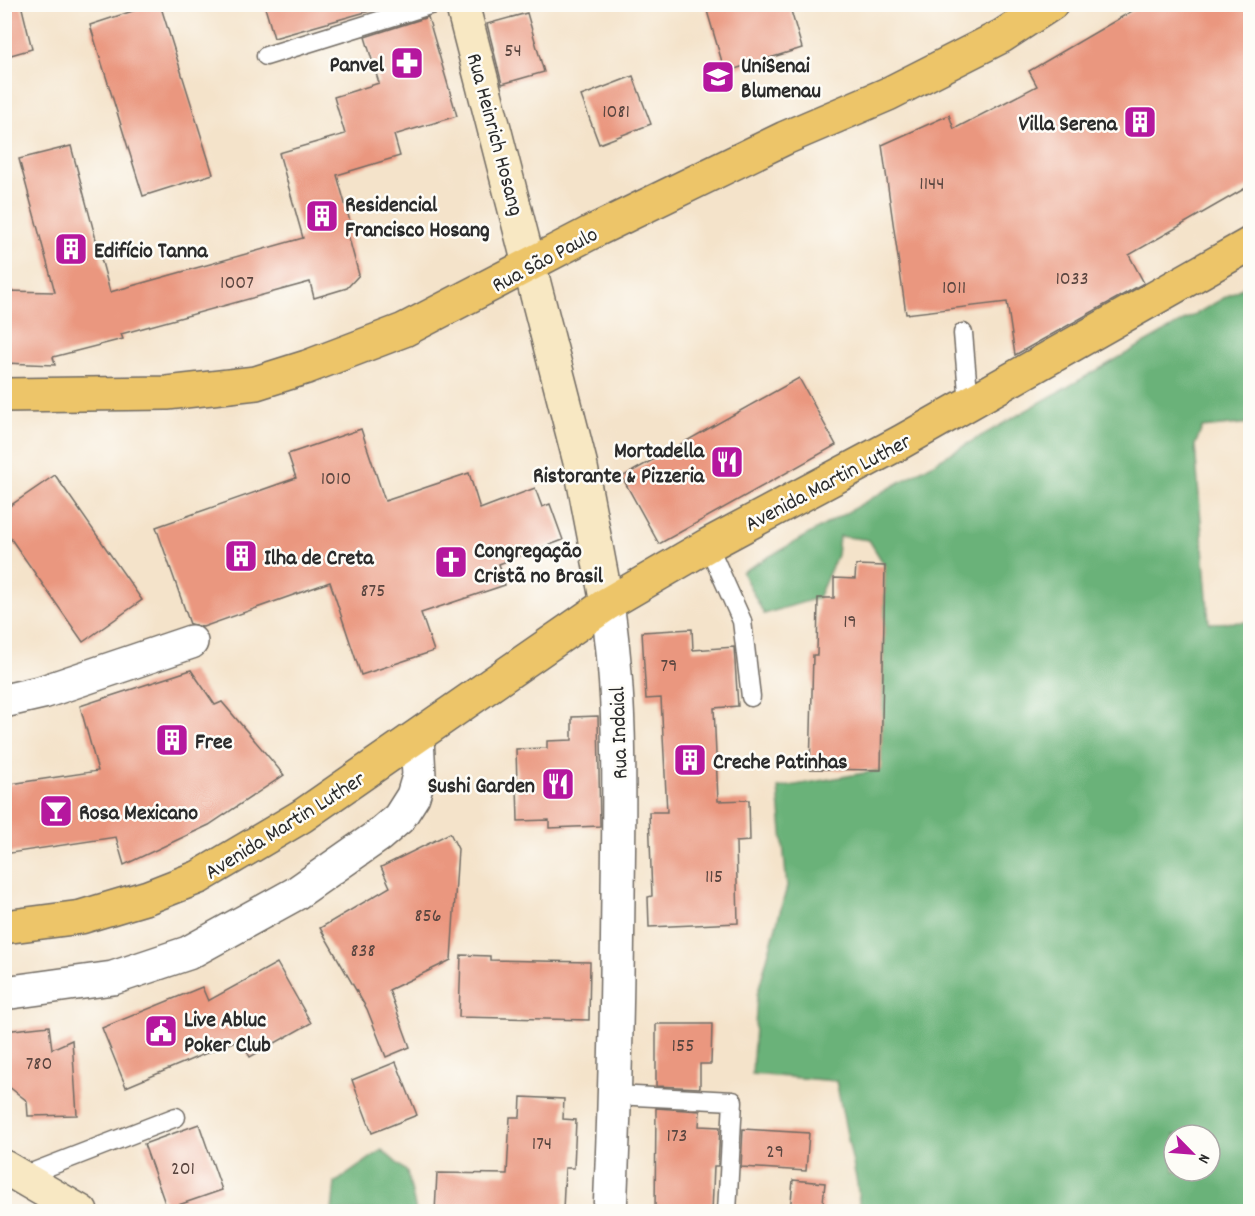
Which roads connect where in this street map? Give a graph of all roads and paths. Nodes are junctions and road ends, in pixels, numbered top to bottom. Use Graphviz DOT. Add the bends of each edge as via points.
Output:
graph roads {
  1 [pos="432,4"];
  2 [pos="462,4"];
  3 [pos="1051,4"];
  4 [pos="266,56"];
  5 [pos="1251,244"];
  6 [pos="530,263"];
  7 [pos="963,333"];
  8 [pos="4,395"];
  9 [pos="969,404"];
  10 [pos="708,545"];
  11 [pos="607,604"];
  12 [pos="191,642"];
  13 [pos="751,697"];
  14 [pos="4,701"];
  15 [pos="417,738"];
  16 [pos="4,927"];
  17 [pos="4,993"];
  18 [pos="615,1095"];
  19 [pos="176,1117"];
  20 [pos="13,1172"];
  21 [pos="81,1212"];
  22 [pos="610,1212"];
  23 [pos="727,1212"];
  1 -- 4 [label="lane"];
  2 -- 6 [label="main road, Rua Heinrich Hosang"];
  3 -- 6 [label="main road, Rua São Paulo" via="1002,36 888,94 785,138"];
  5 -- 9 [label="main road, Avenida Martin Luther"];
  6 -- 8 [label="main road, Rua São Paulo" via="404,330 256,383 167,393"];
  6 -- 11 [label="main road, Rua Indaial" via="580,462"];
  7 -- 9 [label="lane"];
  9 -- 10 [label="main road, Avenida Martin Luther"];
  10 -- 11 [label="main road, Avenida Martin Luther"];
  10 -- 13 [label="lane" via="742,621"];
  11 -- 15 [label="main road, Avenida Martin Luther"];
  11 -- 18 [label="street, Rua Indaial" via="620,757"];
  12 -- 14 [label="street" via="43,692"];
  15 -- 16 [label="main road, Avenida Martin Luther" via="302,816 199,877 81,916"];
  15 -- 17 [label="street" via="418,776 413,796 399,818 295,894 188,953 113,978"];
  18 -- 22 [label="street, Rua Indaial"];
  18 -- 23 [label="lane" via="733,1101"];
  19 -- 20 [label="lane"];
  20 -- 21 [label="main road"];
}
